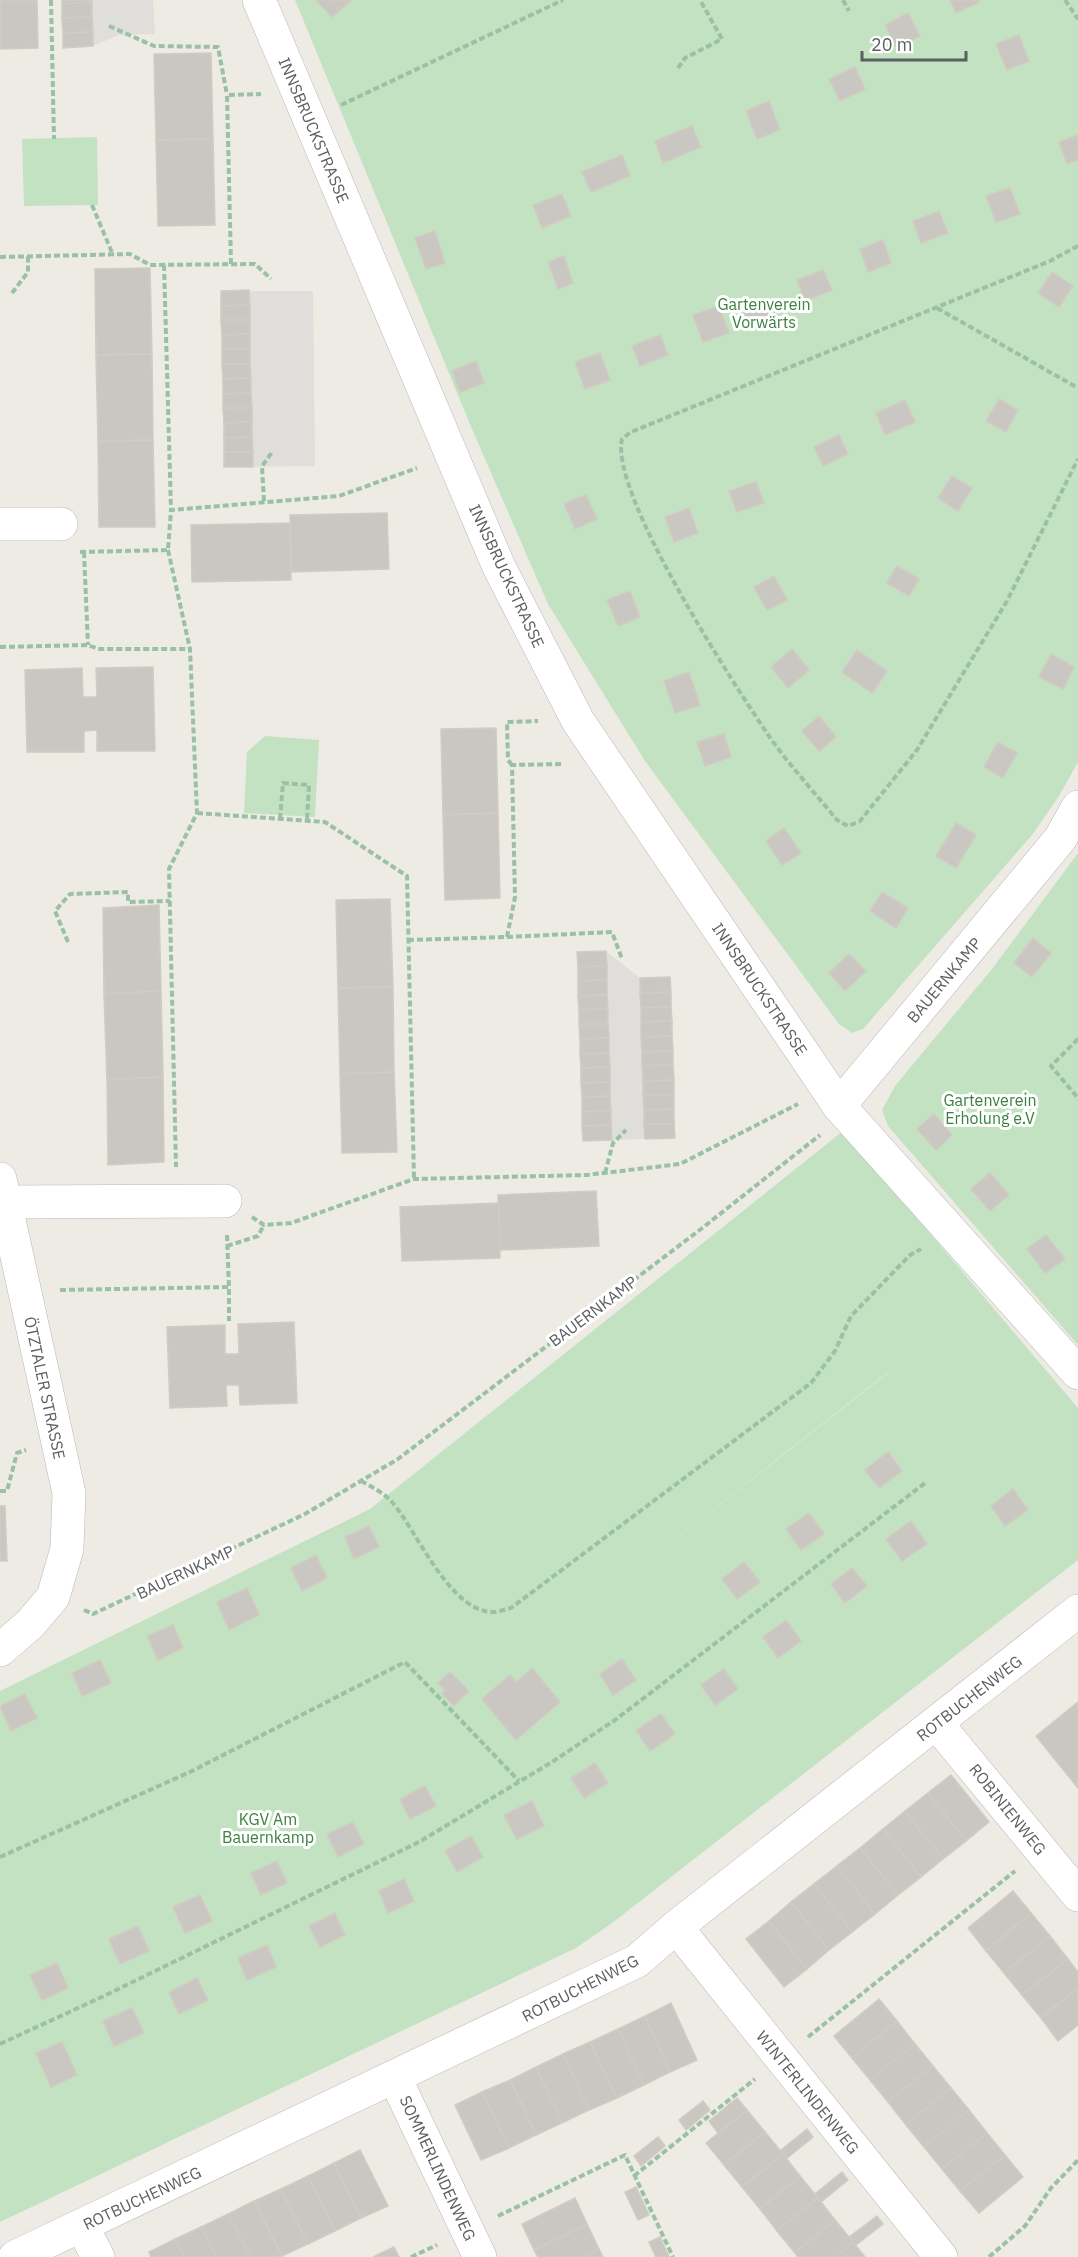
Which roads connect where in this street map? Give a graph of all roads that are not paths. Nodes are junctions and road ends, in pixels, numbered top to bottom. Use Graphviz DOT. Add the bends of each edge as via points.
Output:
graph roads {
  1 [pos="260,0"];
  2 [pos="0,524"];
  3 [pos="61,524"];
  4 [pos="1078,807"];
  5 [pos="839,1106"];
  6 [pos="3,1190"];
  7 [pos="225,1201"];
  8 [pos="1078,1373"];
  9 [pos="1078,1611"];
  10 [pos="0,1650"];
  11 [pos="937,1724"];
  12 [pos="1078,1894"];
  13 [pos="676,1927"];
  14 [pos="395,2078"];
  15 [pos="82,2226"];
  16 [pos="474,2243"];
  17 [pos="15,2257"];
  18 [pos="98,2257"];
  19 [pos="941,2257"];
  1 -- 5 [label="street, INNSBRUCKSTRASSE" via="499,567 578,722"];
  2 -- 3 [label="street"];
  4 -- 5 [label="street, BAUERNKAMP" via="1060,839"];
  5 -- 8 [label="street, INNSBRUCKSTRASSE"];
  6 -- 7 [label="street" via="177,1202"];
  6 -- 10 [label="street, ÖTZTALER STRASSE" via="69,1493 67,1549 53,1597"];
  9 -- 11 [label="street, ROTBUCHENWEG"];
  11 -- 12 [label="street, ROBINIENWEG"];
  11 -- 13 [label="street, ROTBUCHENWEG"];
  13 -- 14 [label="street, ROTBUCHENWEG" via="637,1961"];
  13 -- 19 [label="street, WINTERLINDENWEG"];
  14 -- 15 [label="street, ROTBUCHENWEG"];
  14 -- 16 [label="street, SOMMERLINDENWEG"];
  15 -- 17 [label="street, ROTBUCHENWEG"];
  15 -- 18 [label="street"];
}
